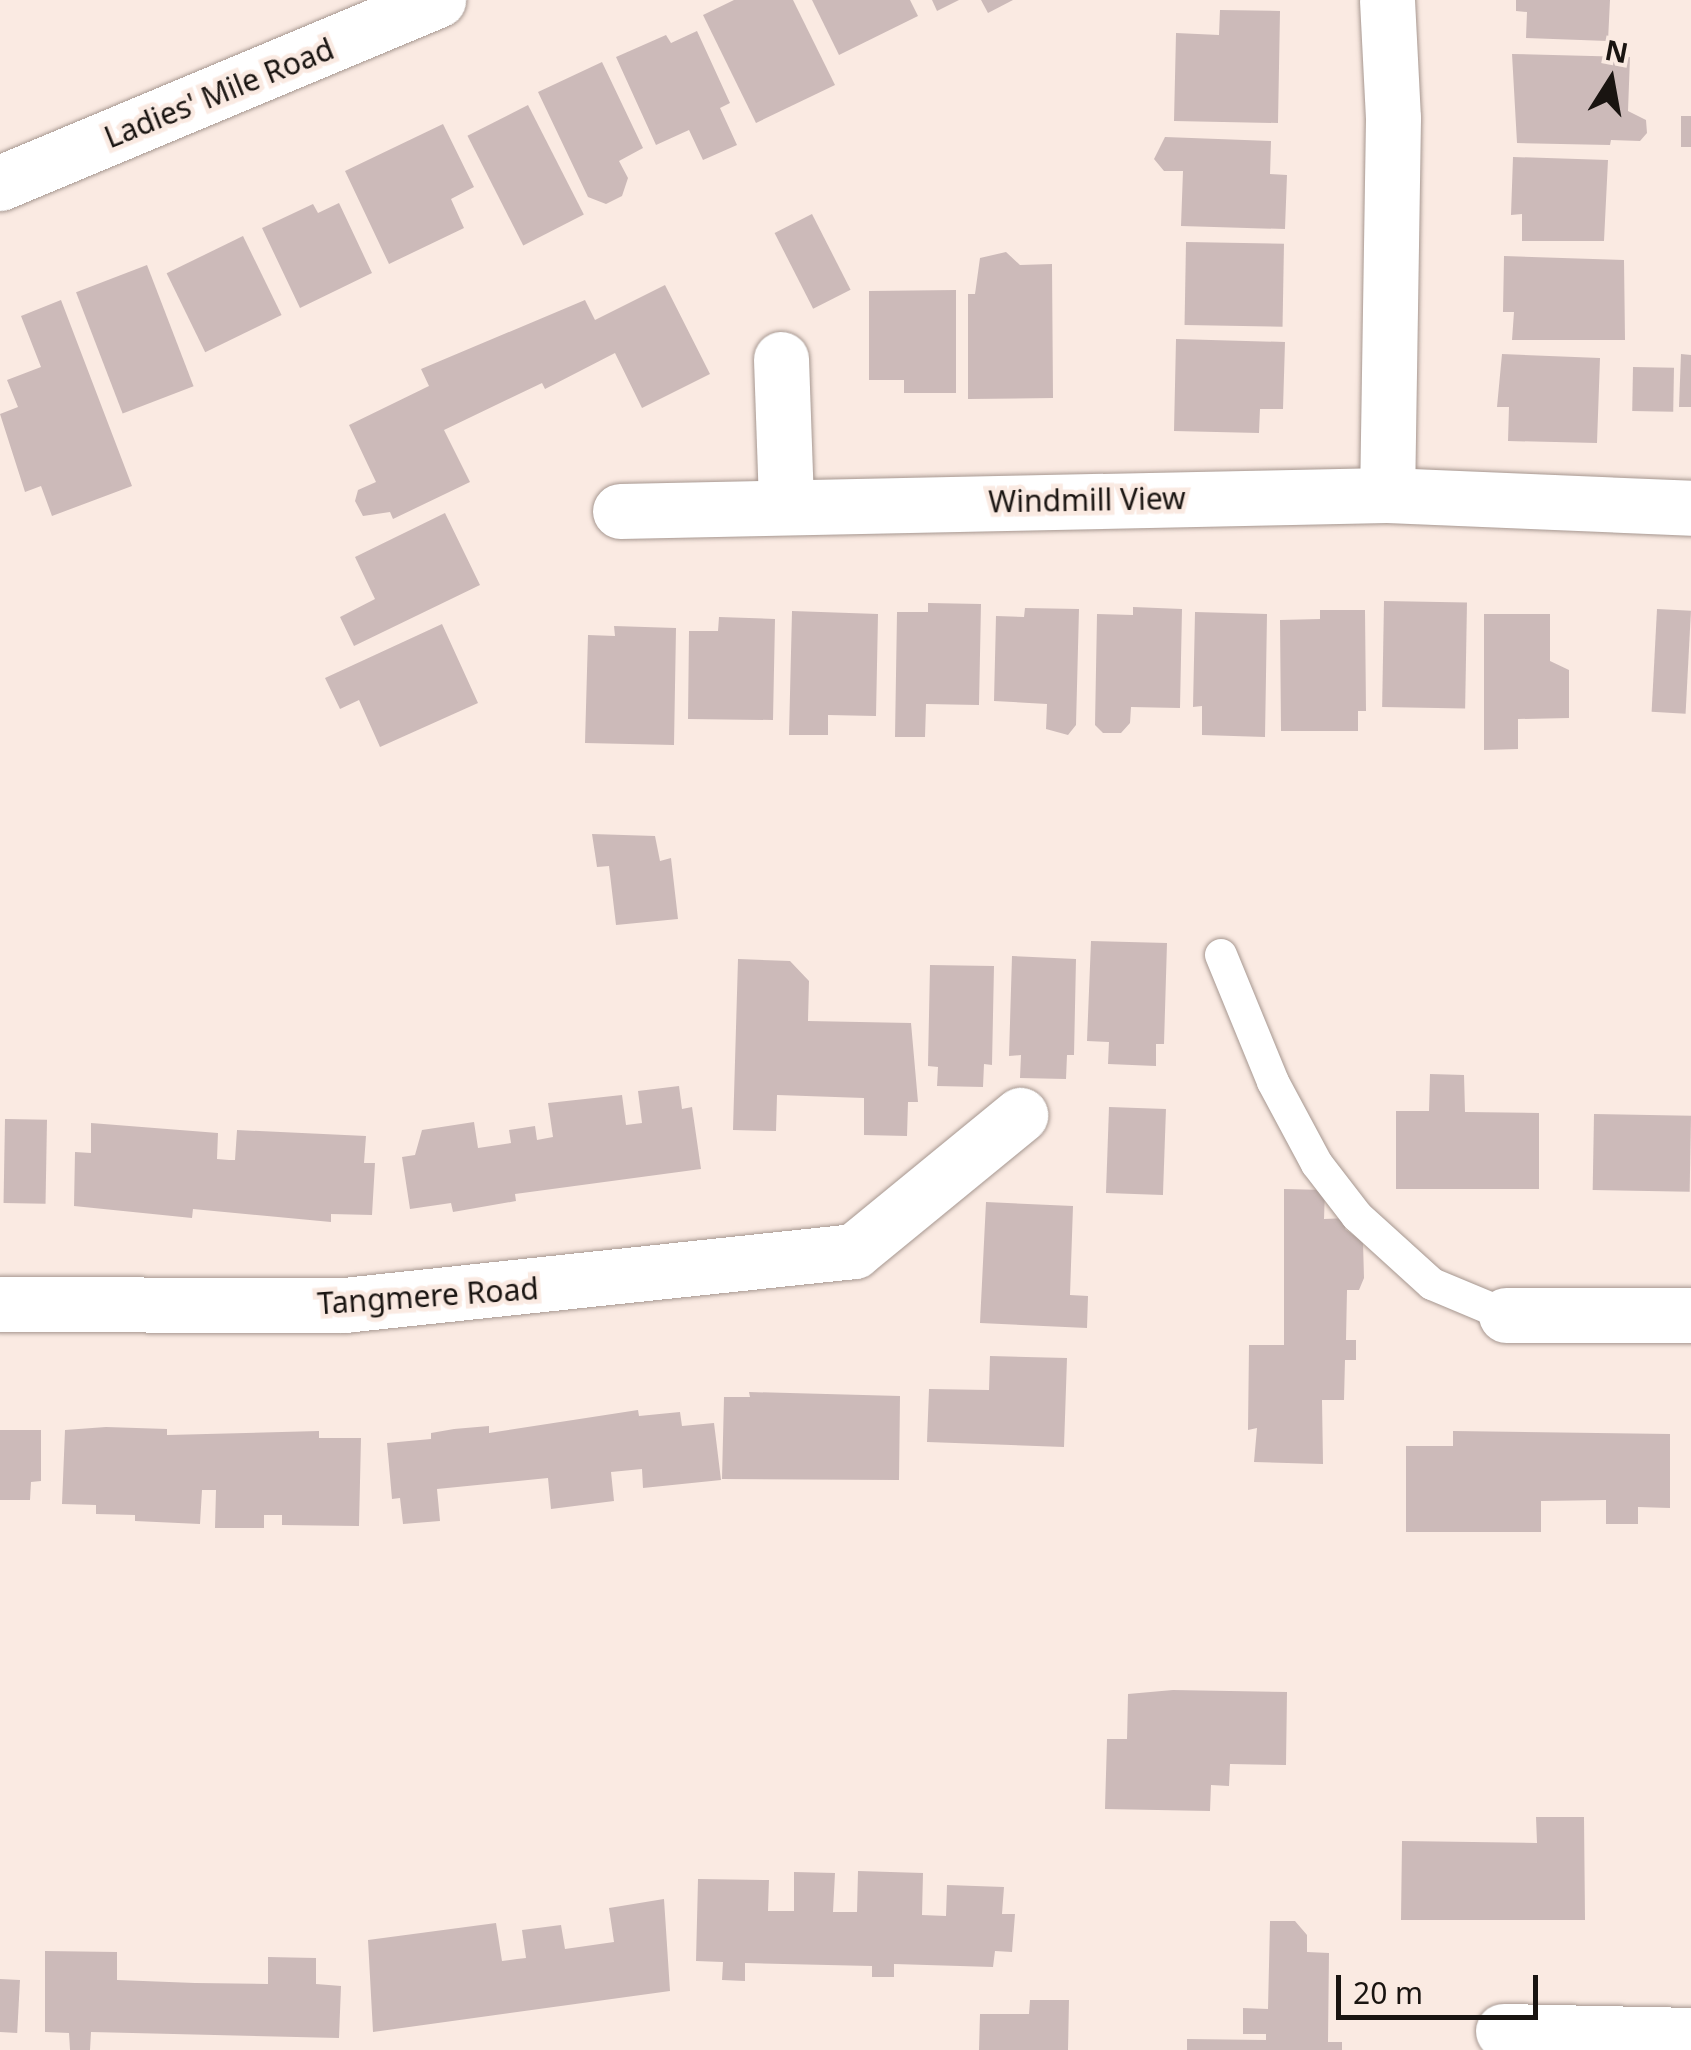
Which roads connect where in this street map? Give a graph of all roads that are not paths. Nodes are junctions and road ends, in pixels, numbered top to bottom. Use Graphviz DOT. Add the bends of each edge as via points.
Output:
graph roads {
  1 [pos="438,0"];
  2 [pos="1387,0"];
  3 [pos="0,183"];
  4 [pos="780,359"];
  5 [pos="1388,495"];
  6 [pos="786,504"];
  7 [pos="1691,508"];
  8 [pos="620,511"];
  9 [pos="1222,955"];
  10 [pos="1020,1115"];
  11 [pos="0,1304"];
  12 [pos="1506,1314"];
  13 [pos="1691,1315"];
  14 [pos="1503,2031"];
  15 [pos="1691,2035"];
  1 -- 3 [label="street, Ladies' Mile Road"];
  2 -- 5 [label="street" via="1393,118"];
  4 -- 6 [label="street"];
  5 -- 6 [label="street, Windmill View"];
  5 -- 7 [label="street, Windmill View"];
  6 -- 8 [label="street, Windmill View"];
  9 -- 12 [label="lane" via="1273,1082 1317,1164 1357,1216 1432,1284"];
  10 -- 11 [label="street, Tangmere Road" via="854,1251 344,1305"];
  12 -- 13 [label="street"];
  14 -- 15 [label="street"];
}
